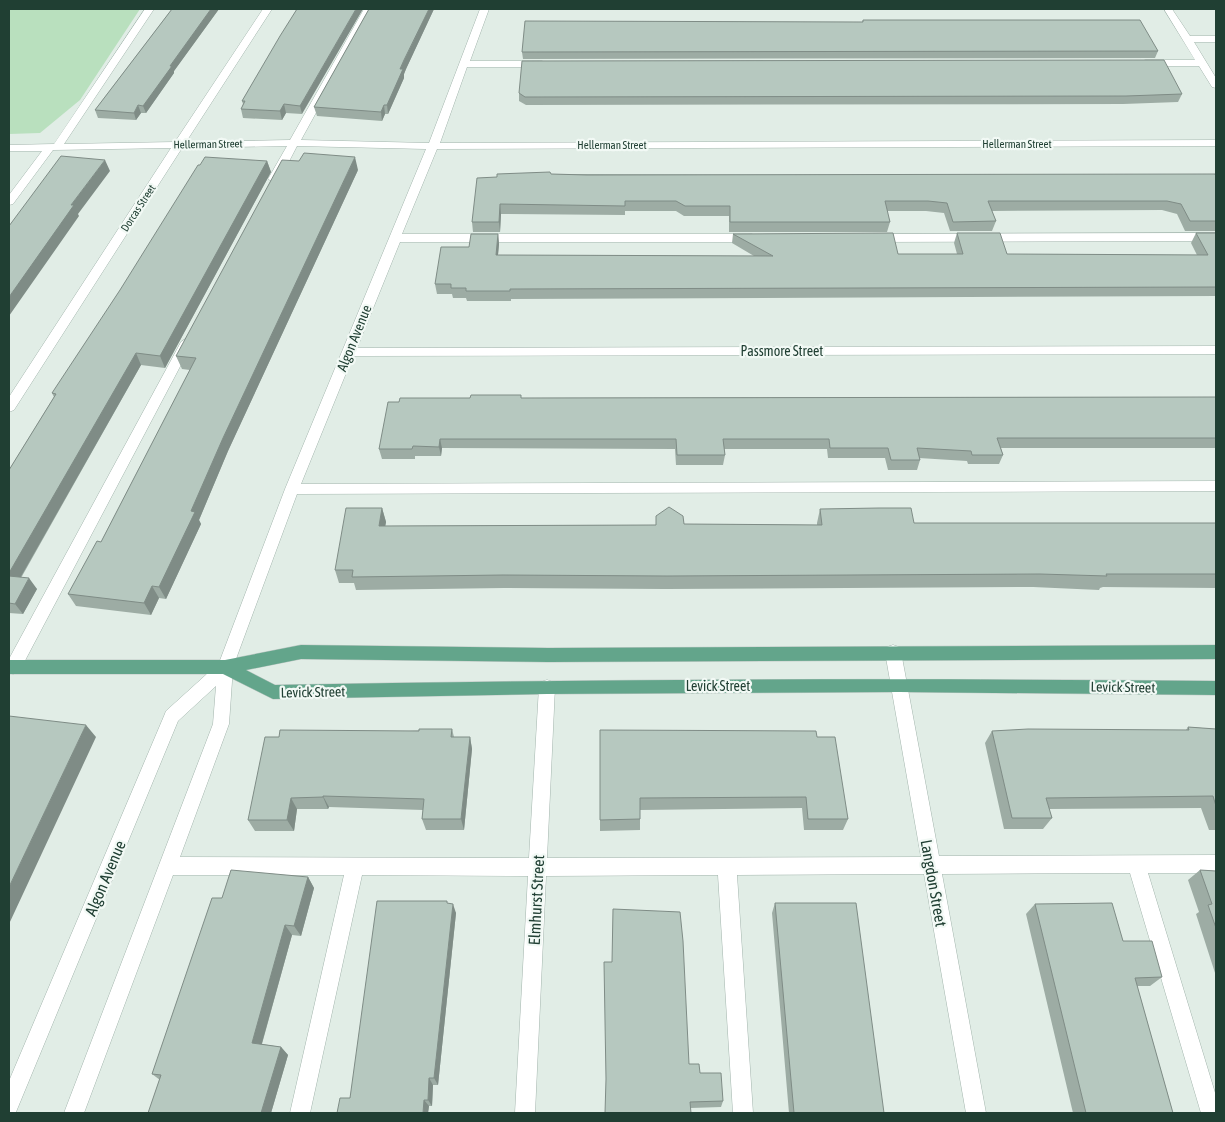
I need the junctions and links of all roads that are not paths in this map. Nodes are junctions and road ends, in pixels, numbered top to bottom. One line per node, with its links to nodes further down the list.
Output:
1 (149, 9): 17 (street)
2 (267, 9): 15 (street, Dorcas Street)
3 (368, 9): 13 (street)
4 (484, 9): 10 (street, Algon Avenue)
5 (1168, 9): 6 (street)
6 (1187, 39): 7 (street); 9 (street)
7 (1216, 39)
8 (1132, 63): 9 (street)
9 (1202, 63): 12 (street)
10 (464, 64): 11 (street); 16 (street, Algon Avenue)
11 (553, 64)
12 (1216, 85)
13 (294, 143): 15 (street, Hellerman Street); 16 (street, Hellerman Street); 19 (street)
14 (1216, 143): 16 (street, Hellerman Street)
15 (179, 145): 17 (street, Hellerman Street); 28 (street, Dorcas Street)
16 (433, 146): 22 (street, Algon Avenue)
17 (53, 147): 18 (street, Hellerman Street); 20 (street)
18 (9, 148)
19 (270, 186)
20 (9, 202)
21 (1216, 237): 24 (street)
22 (394, 238): 23 (street); 27 (street, Algon Avenue)
23 (761, 238)
24 (860, 238)
25 (191, 335): 33 (street)
26 (1216, 350): 27 (street, Passmore Street)
27 (349, 352): 30 (street, Algon Avenue)
28 (9, 407)
29 (1216, 486): 30 (street)
30 (292, 489): 34 (street, Algon Avenue)
31 (893, 652): 32 (main road, Levick Street); 34 (main road, Levick Street); 35 (street, Langdon Street)
32 (1216, 652)
33 (11, 667): 34 (main road, Levick Street)
34 (225, 667): 36 (main road, Levick Street); 41 (street, Algon Avenue); 45 (street, Algon Avenue)
35 (899, 684): 36 (main road, Levick Street); 37 (main road, Levick Street); 40 (street, Langdon Street)
36 (547, 687): 44 (street, Elmhurst Street)
37 (1216, 688)
38 (1136, 864): 39 (street); 40 (street); 51 (street)
39 (1216, 864)
40 (931, 865): 42 (street); 50 (street, Langdon Street)
41 (167, 866): 43 (street); 46 (street, Algon Avenue)
42 (727, 866): 44 (street); 49 (street)
43 (355, 867): 44 (street); 47 (street)
44 (538, 867): 48 (street, Elmhurst Street)
45 (9, 1106)
46 (74, 1113)
47 (300, 1113)
48 (525, 1113)
49 (743, 1113)
50 (976, 1113)
51 (1211, 1113)

